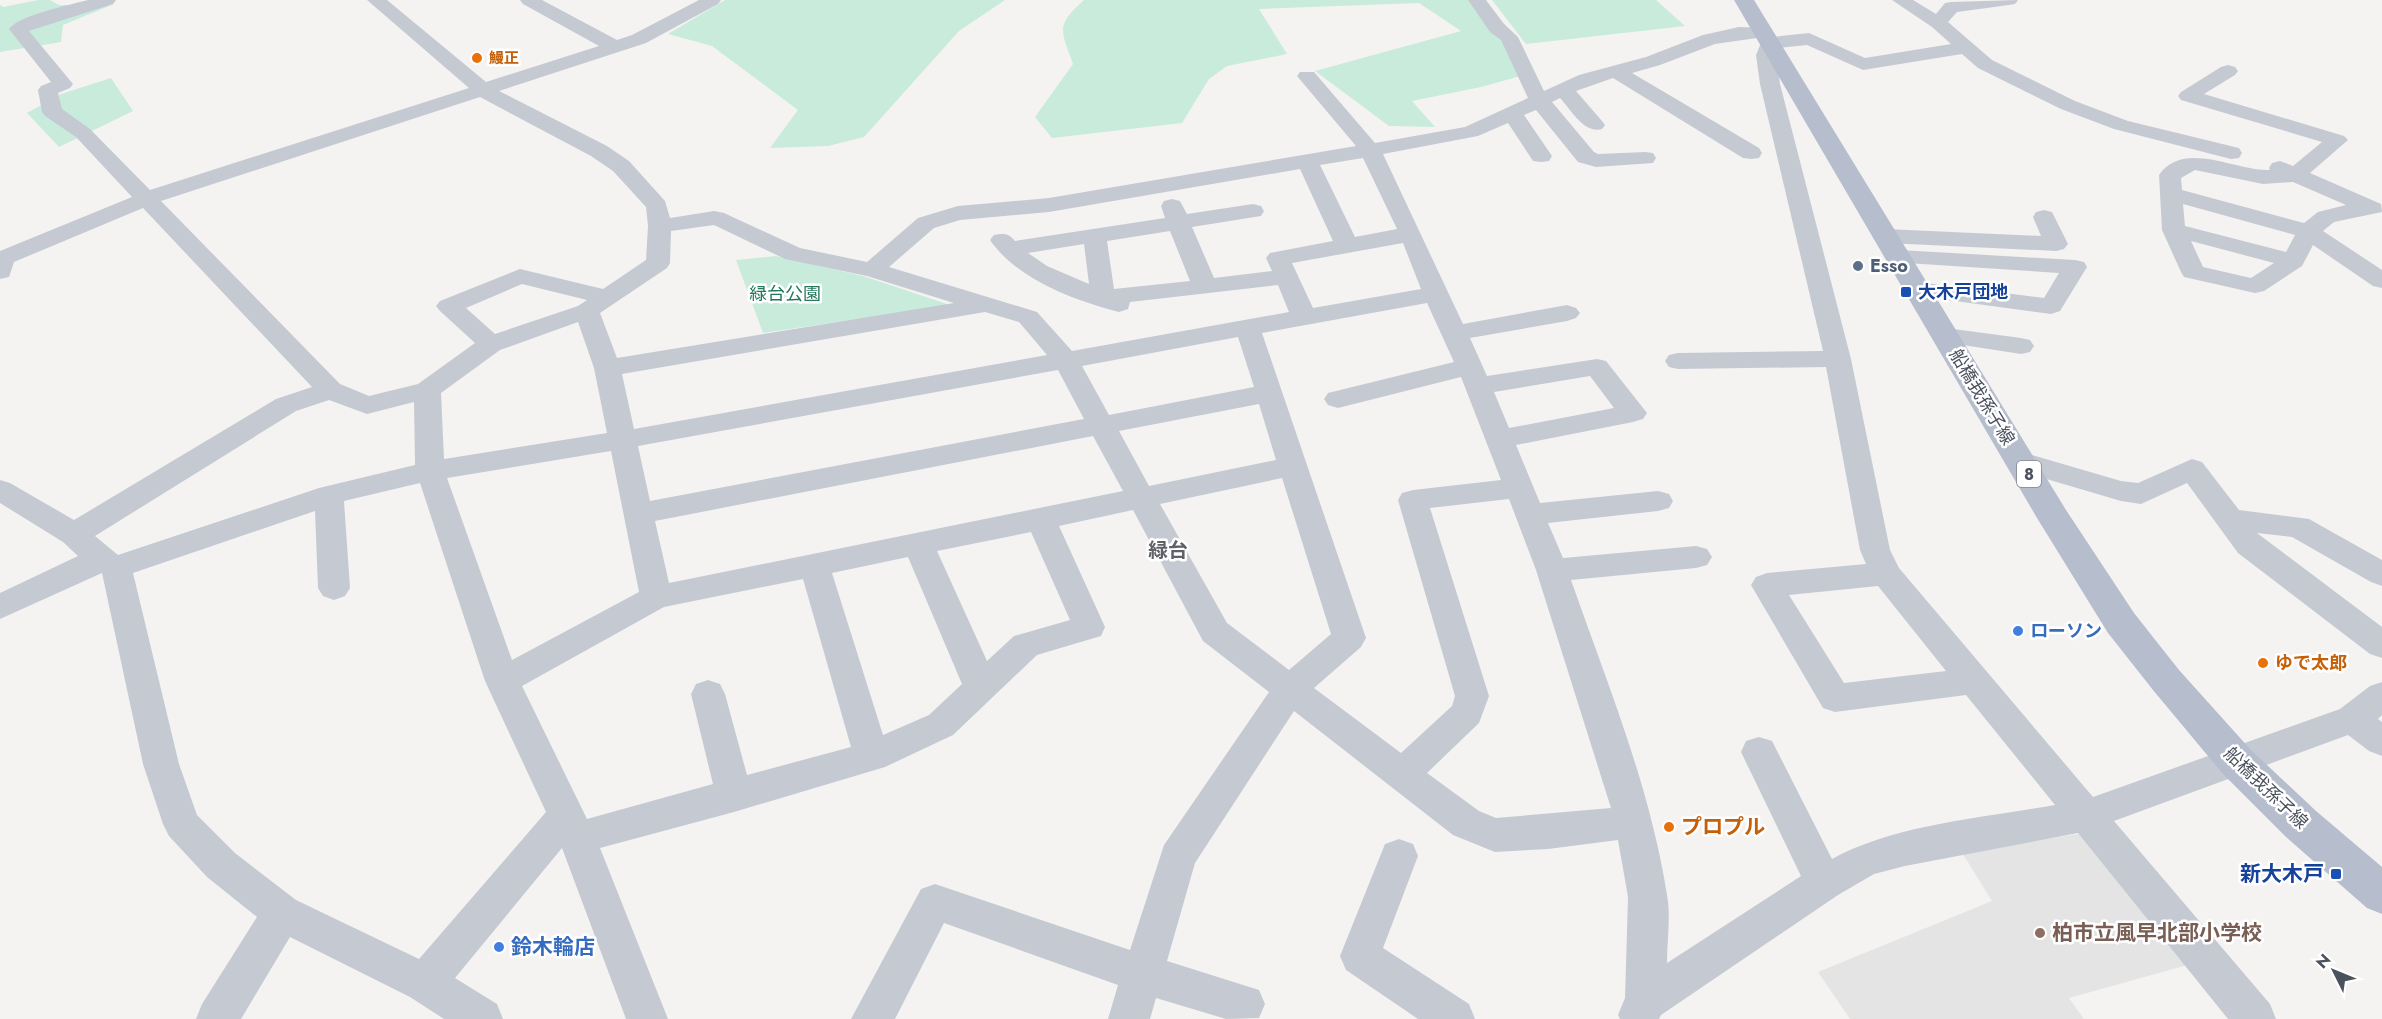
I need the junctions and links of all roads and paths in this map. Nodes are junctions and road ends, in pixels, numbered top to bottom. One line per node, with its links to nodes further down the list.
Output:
1 (107, 0): 29 (street)
2 (376, 0): 16 (street)
3 (529, 0): 11 (street)
4 (712, 0): 11 (street)
5 (1477, 0): 18 (street)
6 (1744, 0): 10 (main road, 船橋我孫子線 / 8)
7 (1901, 0): 9 (street)
8 (2009, 0): 9 (street)
9 (1938, 23): 12 (street)
10 (1767, 37): 12 (street); 13 (street); 41 (main road, 船橋我孫子線 / 8); 62 (street)
11 (615, 47): 16 (street)
12 (1965, 48): 26 (street)
13 (1616, 71): 17 (street); 22 (street)
14 (2228, 71): 26 (street)
15 (1307, 76): 21 (street)
16 (482, 89): 29 (street); 35 (street)
17 (1563, 89): 18 (street); 20 (street)
18 (1539, 100): 19 (street); 24 (street)
19 (1512, 113): 21 (street); 23 (street)
20 (1595, 125)
21 (1371, 151): 25 (street); 38 (street)
22 (1751, 153)
23 (1541, 156)
24 (1646, 158)
25 (1308, 162): 27 (street); 40 (street)
26 (2295, 175): 28 (street); 31 (street)
27 (1163, 187): 32 (street); 34 (street)
28 (2171, 194): 36 (street); 37 (street)
29 (148, 198): 44 (street); 67 (street)
30 (1253, 211): 34 (street)
31 (2375, 211): 37 (street)
32 (983, 212): 42 (street); 45 (street)
33 (2044, 217): 41 (street)
34 (1179, 223): 39 (street); 48 (street)
35 (660, 226): 45 (street); 52 (street)
36 (2174, 230): 43 (street); 43 (street)
37 (2308, 231): 43 (street); 47 (street)
38 (1411, 234): 40 (street); 50 (street)
39 (1095, 236): 42 (street); 51 (street)
40 (1347, 245): 46 (street)
41 (1893, 246): 49 (main road, 船橋我孫子線 / 8); 49 (street)
42 (1008, 249): 51 (street)
43 (2294, 261)
44 (1, 262)
45 (872, 270): 53 (street)
46 (1287, 278): 48 (street); 56 (street)
47 (2382, 281)
48 (1205, 287): 51 (street)
49 (1918, 289): 59 (main road, 船橋我孫子線 / 8)
50 (1435, 294): 56 (street); 58 (street)
51 (1103, 298): 54 (street)
52 (597, 304): 60 (street); 60 (street); 65 (street)
53 (988, 304): 63 (street); 65 (street)
54 (1138, 312)
55 (1567, 313): 58 (street)
56 (1305, 319): 57 (street)
57 (1248, 329): 63 (street); 69 (street)
58 (1455, 333): 66 (street)
59 (1946, 336): 61 (street); 74 (main road, 船橋我孫子線 / 8)
60 (491, 344): 68 (street)
61 (2021, 346)
62 (1838, 359): 64 (street); 91 (street)
63 (1066, 361): 71 (street); 73 (street)
64 (1678, 361)
65 (607, 368): 73 (street)
66 (1474, 376): 70 (street); 72 (street); 72 (street)
67 (330, 390): 68 (street); 85 (street)
68 (427, 390): 76 (street)
69 (1269, 393): 71 (street); 75 (street)
70 (1338, 399)
71 (1101, 424): 79 (street); 82 (street)
72 (1501, 439): 80 (street)
73 (622, 441): 76 (street); 82 (street)
74 (2022, 462): 84 (street); 107 (main road, 船橋我孫子線 / 8)
75 (1292, 466): 79 (street); 100 (street)
76 (430, 471): 78 (street); 97 (street)
77 (0, 489): 85 (street)
78 (329, 495): 88 (street); 93 (street)
79 (1141, 497): 83 (street); 100 (street)
80 (1525, 501): 81 (street); 90 (street); 108 (street)
81 (1658, 501)
82 (638, 513): 94 (street)
83 (1041, 519): 86 (street); 99 (street)
84 (2230, 520): 92 (street); 96 (street)
85 (74, 534): 88 (street)
86 (918, 544): 89 (street); 99 (street)
87 (1696, 557): 90 (street)
88 (108, 563): 95 (street); 116 (street)
89 (814, 564): 94 (street); 106 (street)
90 (1552, 570): 111 (street)
91 (1886, 574): 98 (street); 98 (street)
92 (2382, 574)
93 (334, 588)
94 (656, 597): 97 (street)
95 (0, 607)
96 (2382, 645)
97 (502, 681): 112 (street)
98 (1973, 681): 110 (street)
99 (981, 687): 106 (street)
100 (1291, 688): 108 (street); 117 (street)
101 (708, 694): 109 (street)
102 (2382, 696): 103 (street)
103 (2352, 719): 104 (street); 107 (street)
104 (2382, 741)
105 (1759, 752): 114 (street)
106 (872, 756): 109 (street)
107 (2236, 762): 110 (street); 115 (main road, 船橋我孫子線 / 8)
108 (1401, 775): 111 (street)
109 (734, 796): 112 (street)
110 (2087, 815): 114 (street); 127 (street)
111 (1633, 822): 120 (street)
112 (572, 826): 118 (street); 123 (street)
113 (1399, 856): 126 (street)
114 (1824, 883): 120 (street)
115 (2382, 894)
116 (282, 913): 118 (street); 121 (street)
117 (1142, 974): 119 (street); 124 (street); 125 (street)
118 (425, 983): 122 (street)
119 (1244, 1004)
120 (1642, 1010)
121 (216, 1019)
122 (482, 1019)
123 (647, 1019)
124 (872, 1019)
125 (1129, 1019)
126 (1454, 1019)
127 (2255, 1019)

